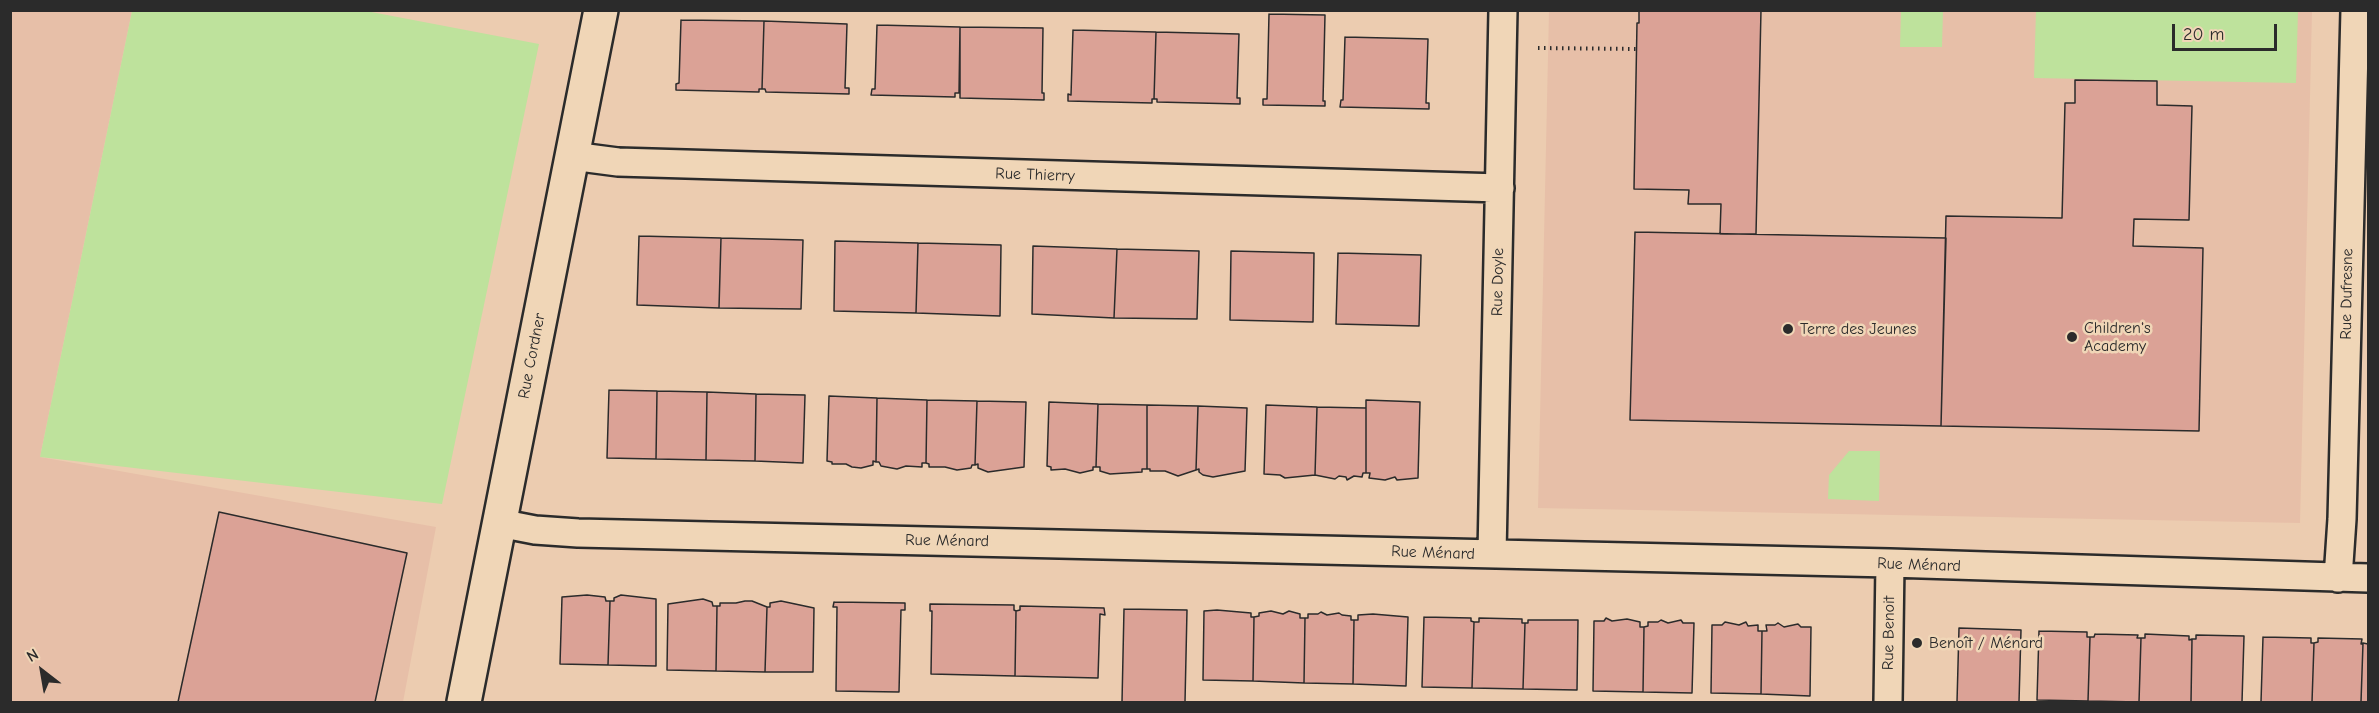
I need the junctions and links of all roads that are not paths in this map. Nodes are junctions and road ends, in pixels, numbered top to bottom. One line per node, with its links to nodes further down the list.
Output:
1 (601, 10): 4 (street, Rue Cordner)
2 (1503, 10): 5 (street, Rue Doyle)
3 (2355, 10): 6 (street, Rue Dufresne)
4 (572, 156): 5 (street, Rue Thierry); 7 (street, Rue Cordner)
5 (1500, 188): 8 (street, Rue Doyle)
6 (2359, 205): 10 (street, Rue Dufresne)
7 (499, 523): 8 (street, Rue Ménard); 12 (street, Rue Cordner)
8 (1492, 554): 9 (street, Rue Ménard)
9 (1890, 563): 10 (street, Rue Ménard); 13 (street, Rue Benoit)
10 (2338, 578): 11 (street, Rue Ménard)
11 (2368, 578)
12 (464, 702)
13 (1888, 702)

